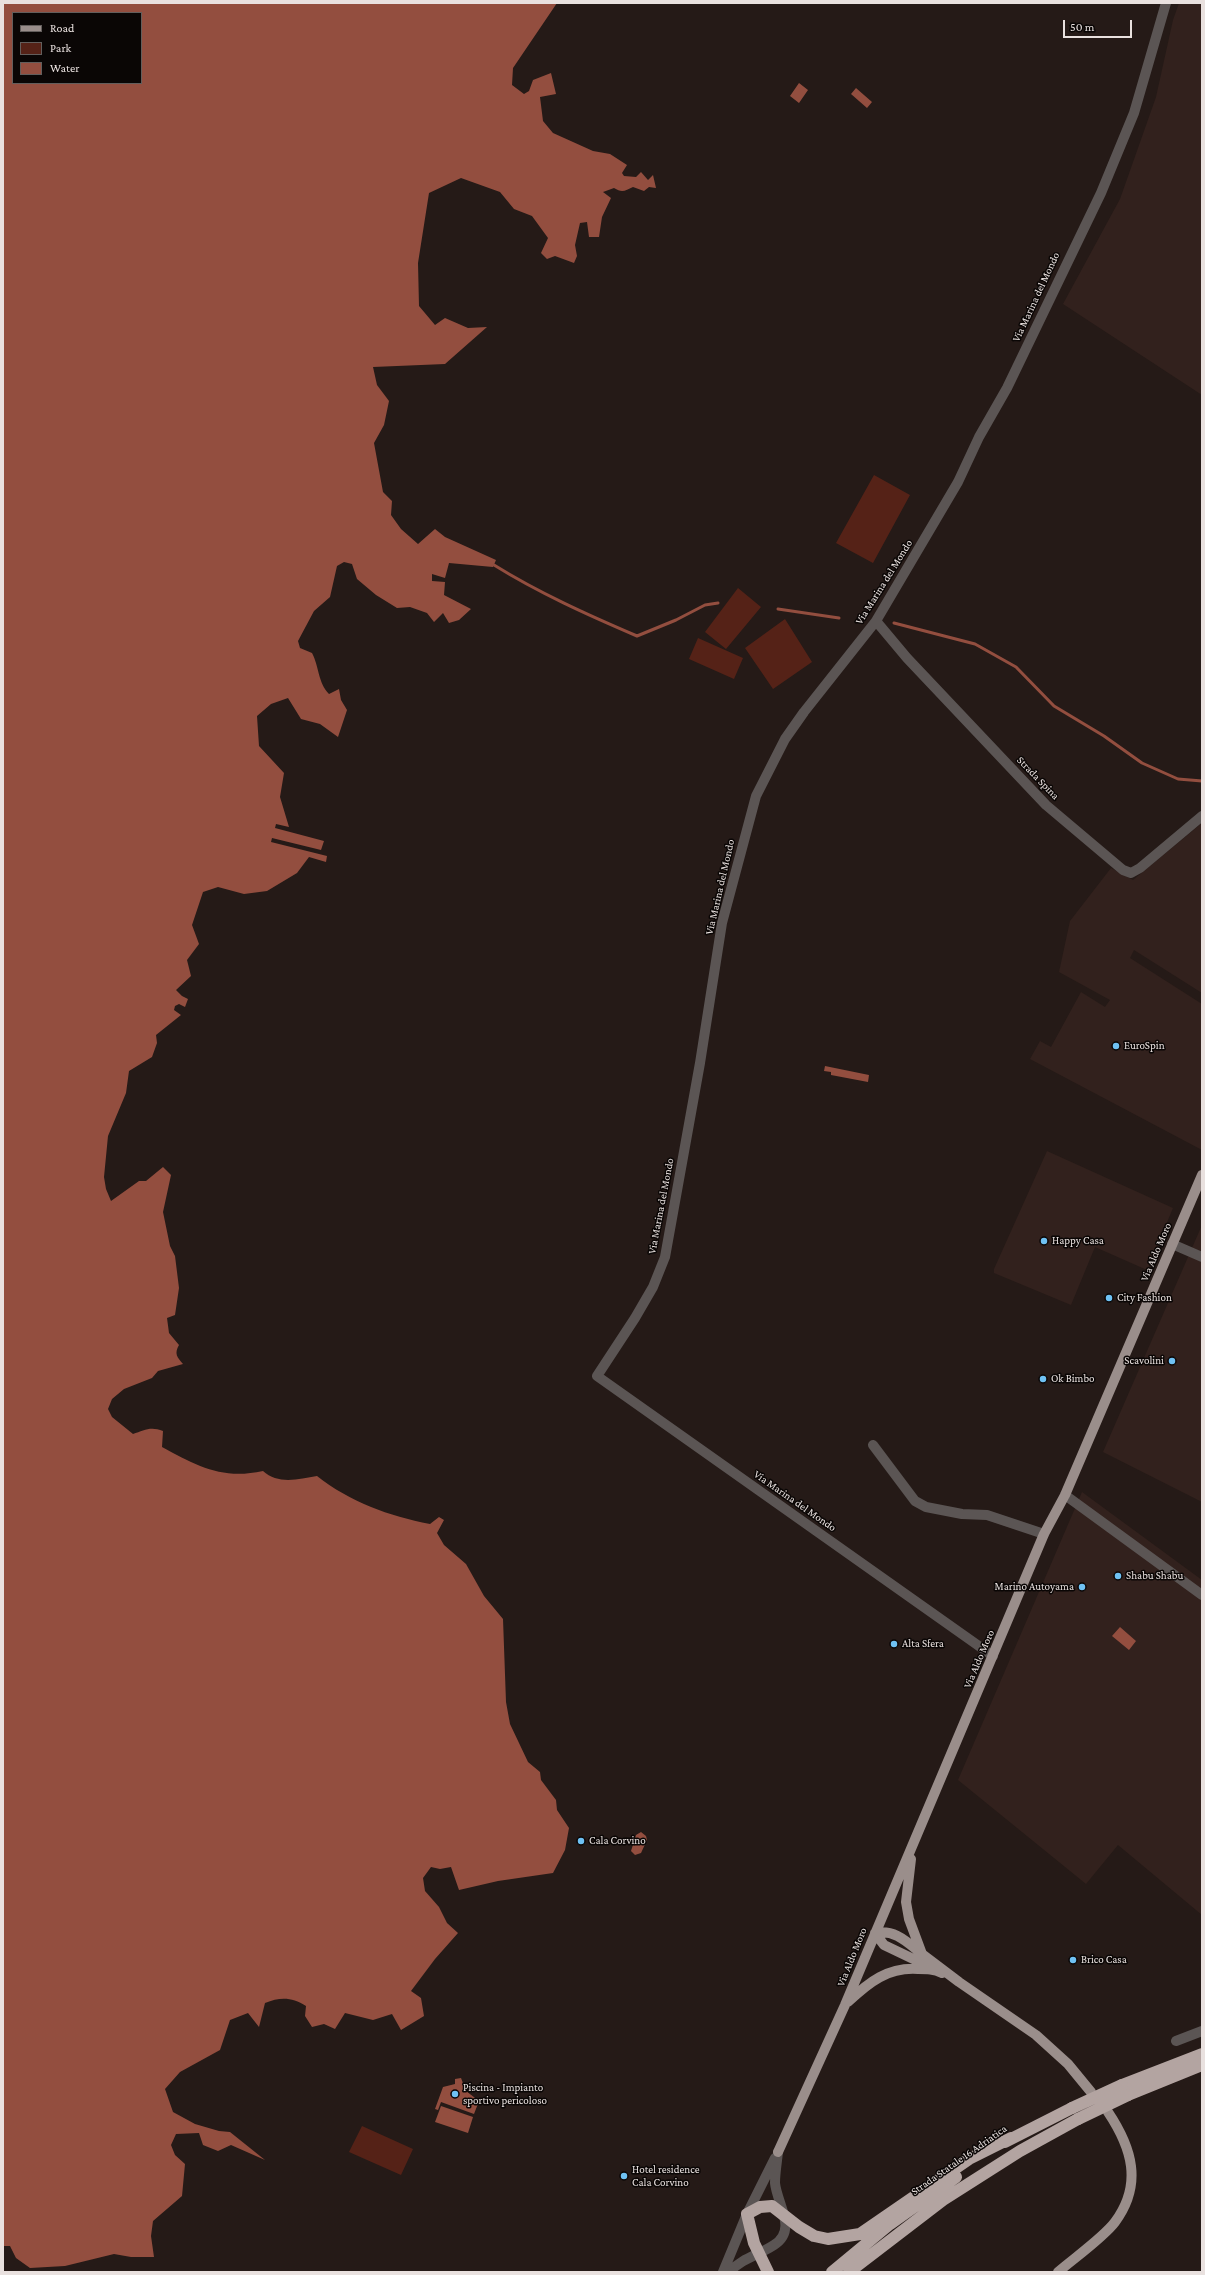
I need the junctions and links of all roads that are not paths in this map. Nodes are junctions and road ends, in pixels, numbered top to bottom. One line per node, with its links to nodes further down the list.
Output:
1 (1166, 3): 2 (street, Via Marina del Mondo)
2 (876, 621): 3 (street, Strada Spina); 11 (street, Via Marina del Mondo)
3 (1202, 816)
4 (1202, 1175): 5 (main road, Via Aldo Moro)
5 (1172, 1244): 6 (street); 8 (main road, Via Aldo Moro)
6 (1202, 1257)
7 (873, 1445): 9 (street)
8 (1065, 1494): 9 (main road, Via Aldo Moro); 10 (street)
9 (1044, 1534): 11 (main road, Via Aldo Moro)
10 (1202, 1595)
11 (993, 1656): 12 (main road, Via Aldo Moro)
12 (914, 1843): 13 (main road, Via Aldo Moro); 14 (main road)
13 (874, 1933): 14 (main road); 15 (main road); 17 (main road, Via Aldo Moro)
14 (922, 1954): 16 (main road)
15 (934, 1969): 16 (main road); 17 (main road)
16 (959, 1982): 22 (main road)
17 (845, 2005): 25 (main road, Via Aldo Moro)
18 (1202, 2031): 19 (street)
19 (1176, 2041)
20 (1202, 2054): 24 (highway, Strada Statale 16 Adriatica, bridge)
21 (1202, 2065): 26 (highway, bridge)
22 (1091, 2092)
23 (1108, 2112): 36 (main road)
24 (1012, 2138): 28 (highway); 33 (highway, Strada Statale 16 Adriatica)
25 (778, 2152): 27 (street); 28 (street)
26 (999, 2164): 34 (highway); 35 (highway)
27 (747, 2214): 28 (highway); 29 (highway); 30 (street)
28 (785, 2215): 29 (street)
29 (759, 2252): 31 (street); 32 (highway)
30 (723, 2272)
31 (729, 2272)
32 (768, 2272)
33 (832, 2272)
34 (849, 2272)
35 (862, 2272)
36 (1058, 2272)

